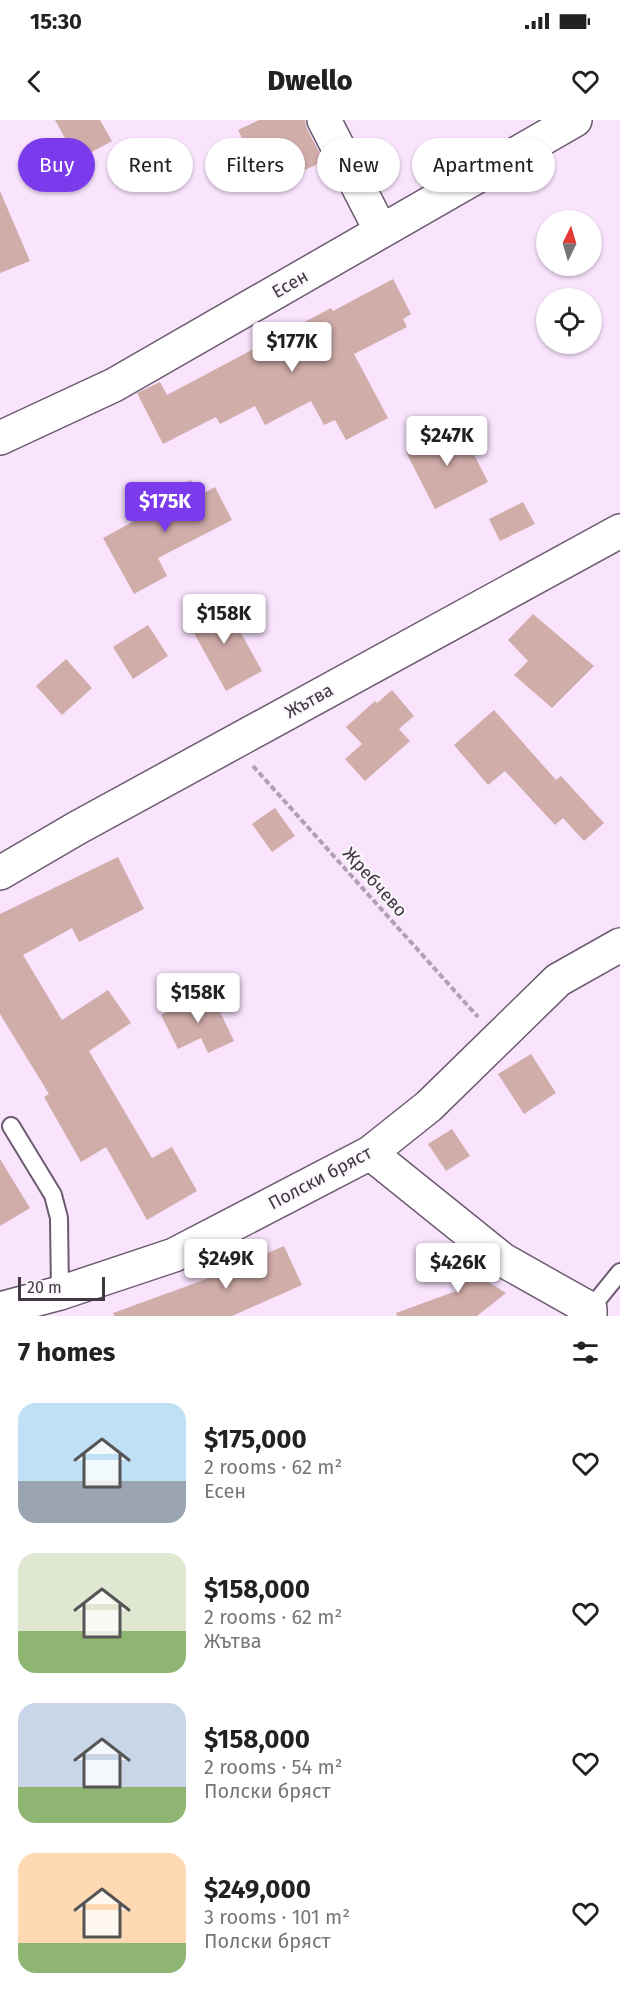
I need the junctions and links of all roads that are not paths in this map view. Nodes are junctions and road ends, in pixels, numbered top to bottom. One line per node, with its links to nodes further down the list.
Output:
1 (324, 120): 3 (street)
2 (575, 120): 3 (street, Есен)
3 (381, 231): 4 (street, Есен)
4 (0, 438)
5 (620, 531): 6 (street, Жътва)
6 (0, 873)
7 (620, 945): 9 (street, Полски бряст)
8 (11, 1126): 11 (lane)
9 (370, 1153): 11 (street, Полски бряст); 13 (street)
10 (620, 1272): 13 (lane)
11 (60, 1293): 12 (street, Полски бряст)
12 (0, 1309)
13 (590, 1312)

